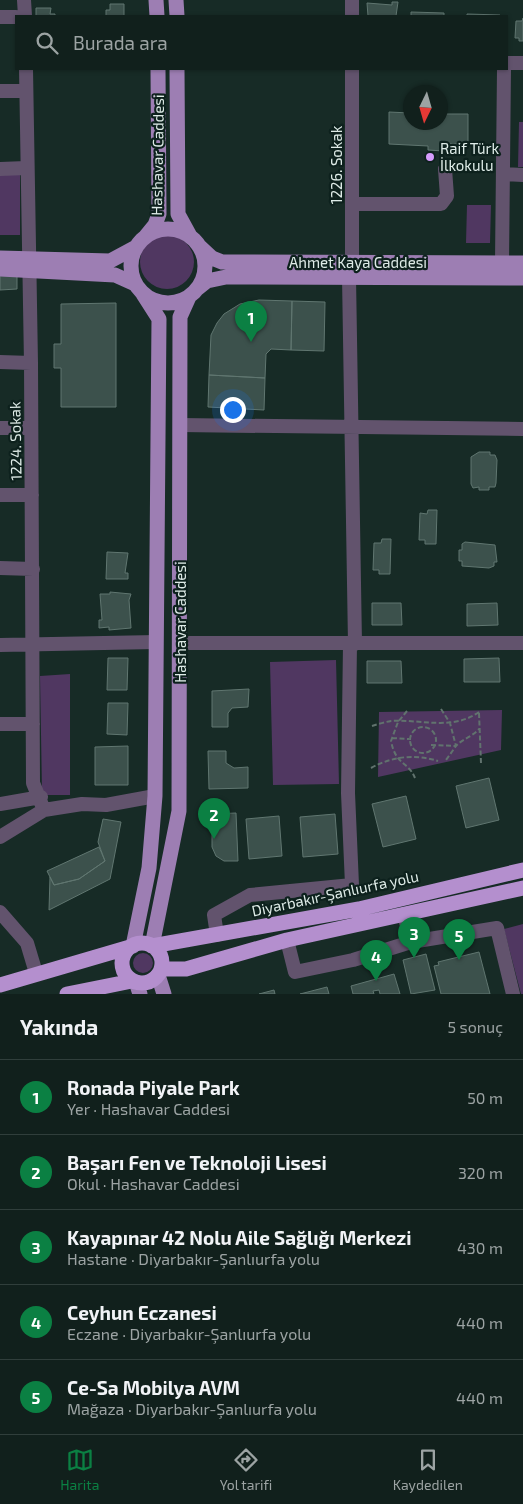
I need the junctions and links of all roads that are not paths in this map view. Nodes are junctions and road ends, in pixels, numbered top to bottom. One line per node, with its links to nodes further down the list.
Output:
1 (24, 0): 5 (street)
2 (156, 0): 6 (main road)
3 (176, 0): 7 (main road)
4 (352, 0): 8 (street)
5 (25, 15)
6 (157, 15)
7 (176, 15)
8 (352, 15)
9 (0, 16): 10 (street)
10 (15, 17)
11 (508, 63): 12 (street)
12 (523, 63)
13 (26, 70): 19 (street, 1224. Sokak)
14 (158, 70): 27 (main road, Hashavar Caddesi)
15 (177, 70): 26 (main road, Hashavar Caddesi)
16 (352, 70): 25 (street, 1226. Sokak)
17 (504, 70): 23 (street)
18 (0, 91): 19 (street)
19 (26, 91): 21 (street, 1224. Sokak)
20 (0, 168): 21 (street)
21 (26, 168): 32 (street, 1224. Sokak)
22 (445, 170): 25 (street)
23 (503, 174): 24 (street); 30 (street)
24 (523, 175)
25 (352, 204): 29 (street, 1226. Sokak)
26 (194, 240): 27 (main road); 29 (main road, Ahmet Kaya Caddesi); 37 (main road)
27 (140, 242): 32 (main road); 36 (main road)
28 (0, 258): 32 (main road)
29 (352, 262): 30 (main road, Ahmet Kaya Caddesi)
30 (502, 262): 31 (main road, Ahmet Kaya Caddesi)
31 (523, 263)
32 (29, 264): 33 (main road); 36 (main road); 39 (street, 1224. Sokak)
33 (0, 269)
34 (349, 278): 35 (main road); 37 (main road); 43 (street)
35 (523, 278)
36 (139, 289): 37 (main road); 49 (main road)
37 (193, 293): 40 (main road, Hashavar Caddesi)
38 (0, 362): 39 (street)
39 (31, 363): 42 (street, 1224. Sokak)
40 (180, 425): 43 (street); 50 (main road, Hashavar Caddesi)
41 (0, 428): 42 (street)
42 (31, 428): 46 (street, 1224. Sokak)
43 (352, 428): 44 (street); 53 (street)
44 (523, 429)
45 (0, 495): 46 (street)
46 (32, 495): 48 (street, 1224. Sokak)
47 (0, 568): 48 (street)
48 (33, 569): 52 (street, 1224. Sokak)
49 (156, 642): 52 (street); 57 (main road)
50 (180, 643): 53 (street); 73 (main road, Hashavar Caddesi)
51 (523, 643): 53 (street)
52 (33, 644): 54 (street); 56 (street, 1224. Sokak)
53 (352, 644): 69 (street)
54 (0, 645)
55 (0, 724): 56 (street)
56 (33, 724): 59 (street, 1224. Sokak)
57 (155, 796): 59 (street); 72 (main road)
58 (0, 804): 59 (street)
59 (43, 804): 60 (street)
60 (0, 836)
61 (523, 859): 63 (highway)
62 (523, 870): 63 (highway, Diyarbakır-Şanlıurfa yolu)
63 (468, 882): 69 (highway, Diyarbakır-Şanlıurfa yolu)
64 (523, 888): 66 (highway)
65 (523, 898): 66 (highway)
66 (462, 902): 68 (highway)
67 (0, 912): 75 (street)
68 (404, 914): 70 (highway); 71 (street)
69 (217, 935): 73 (highway, Diyarbakır-Şanlıurfa yolu)
70 (287, 940): 71 (street); 74 (highway)
71 (411, 942): 80 (street)
72 (132, 946): 73 (highway); 75 (highway); 77 (highway)
73 (152, 946): 74 (highway)
74 (160, 972): 77 (highway); 79 (main road)
75 (36, 973): 76 (highway)
76 (0, 985)
77 (136, 986): 78 (highway)
78 (67, 994)
79 (164, 994)
80 (513, 994)

